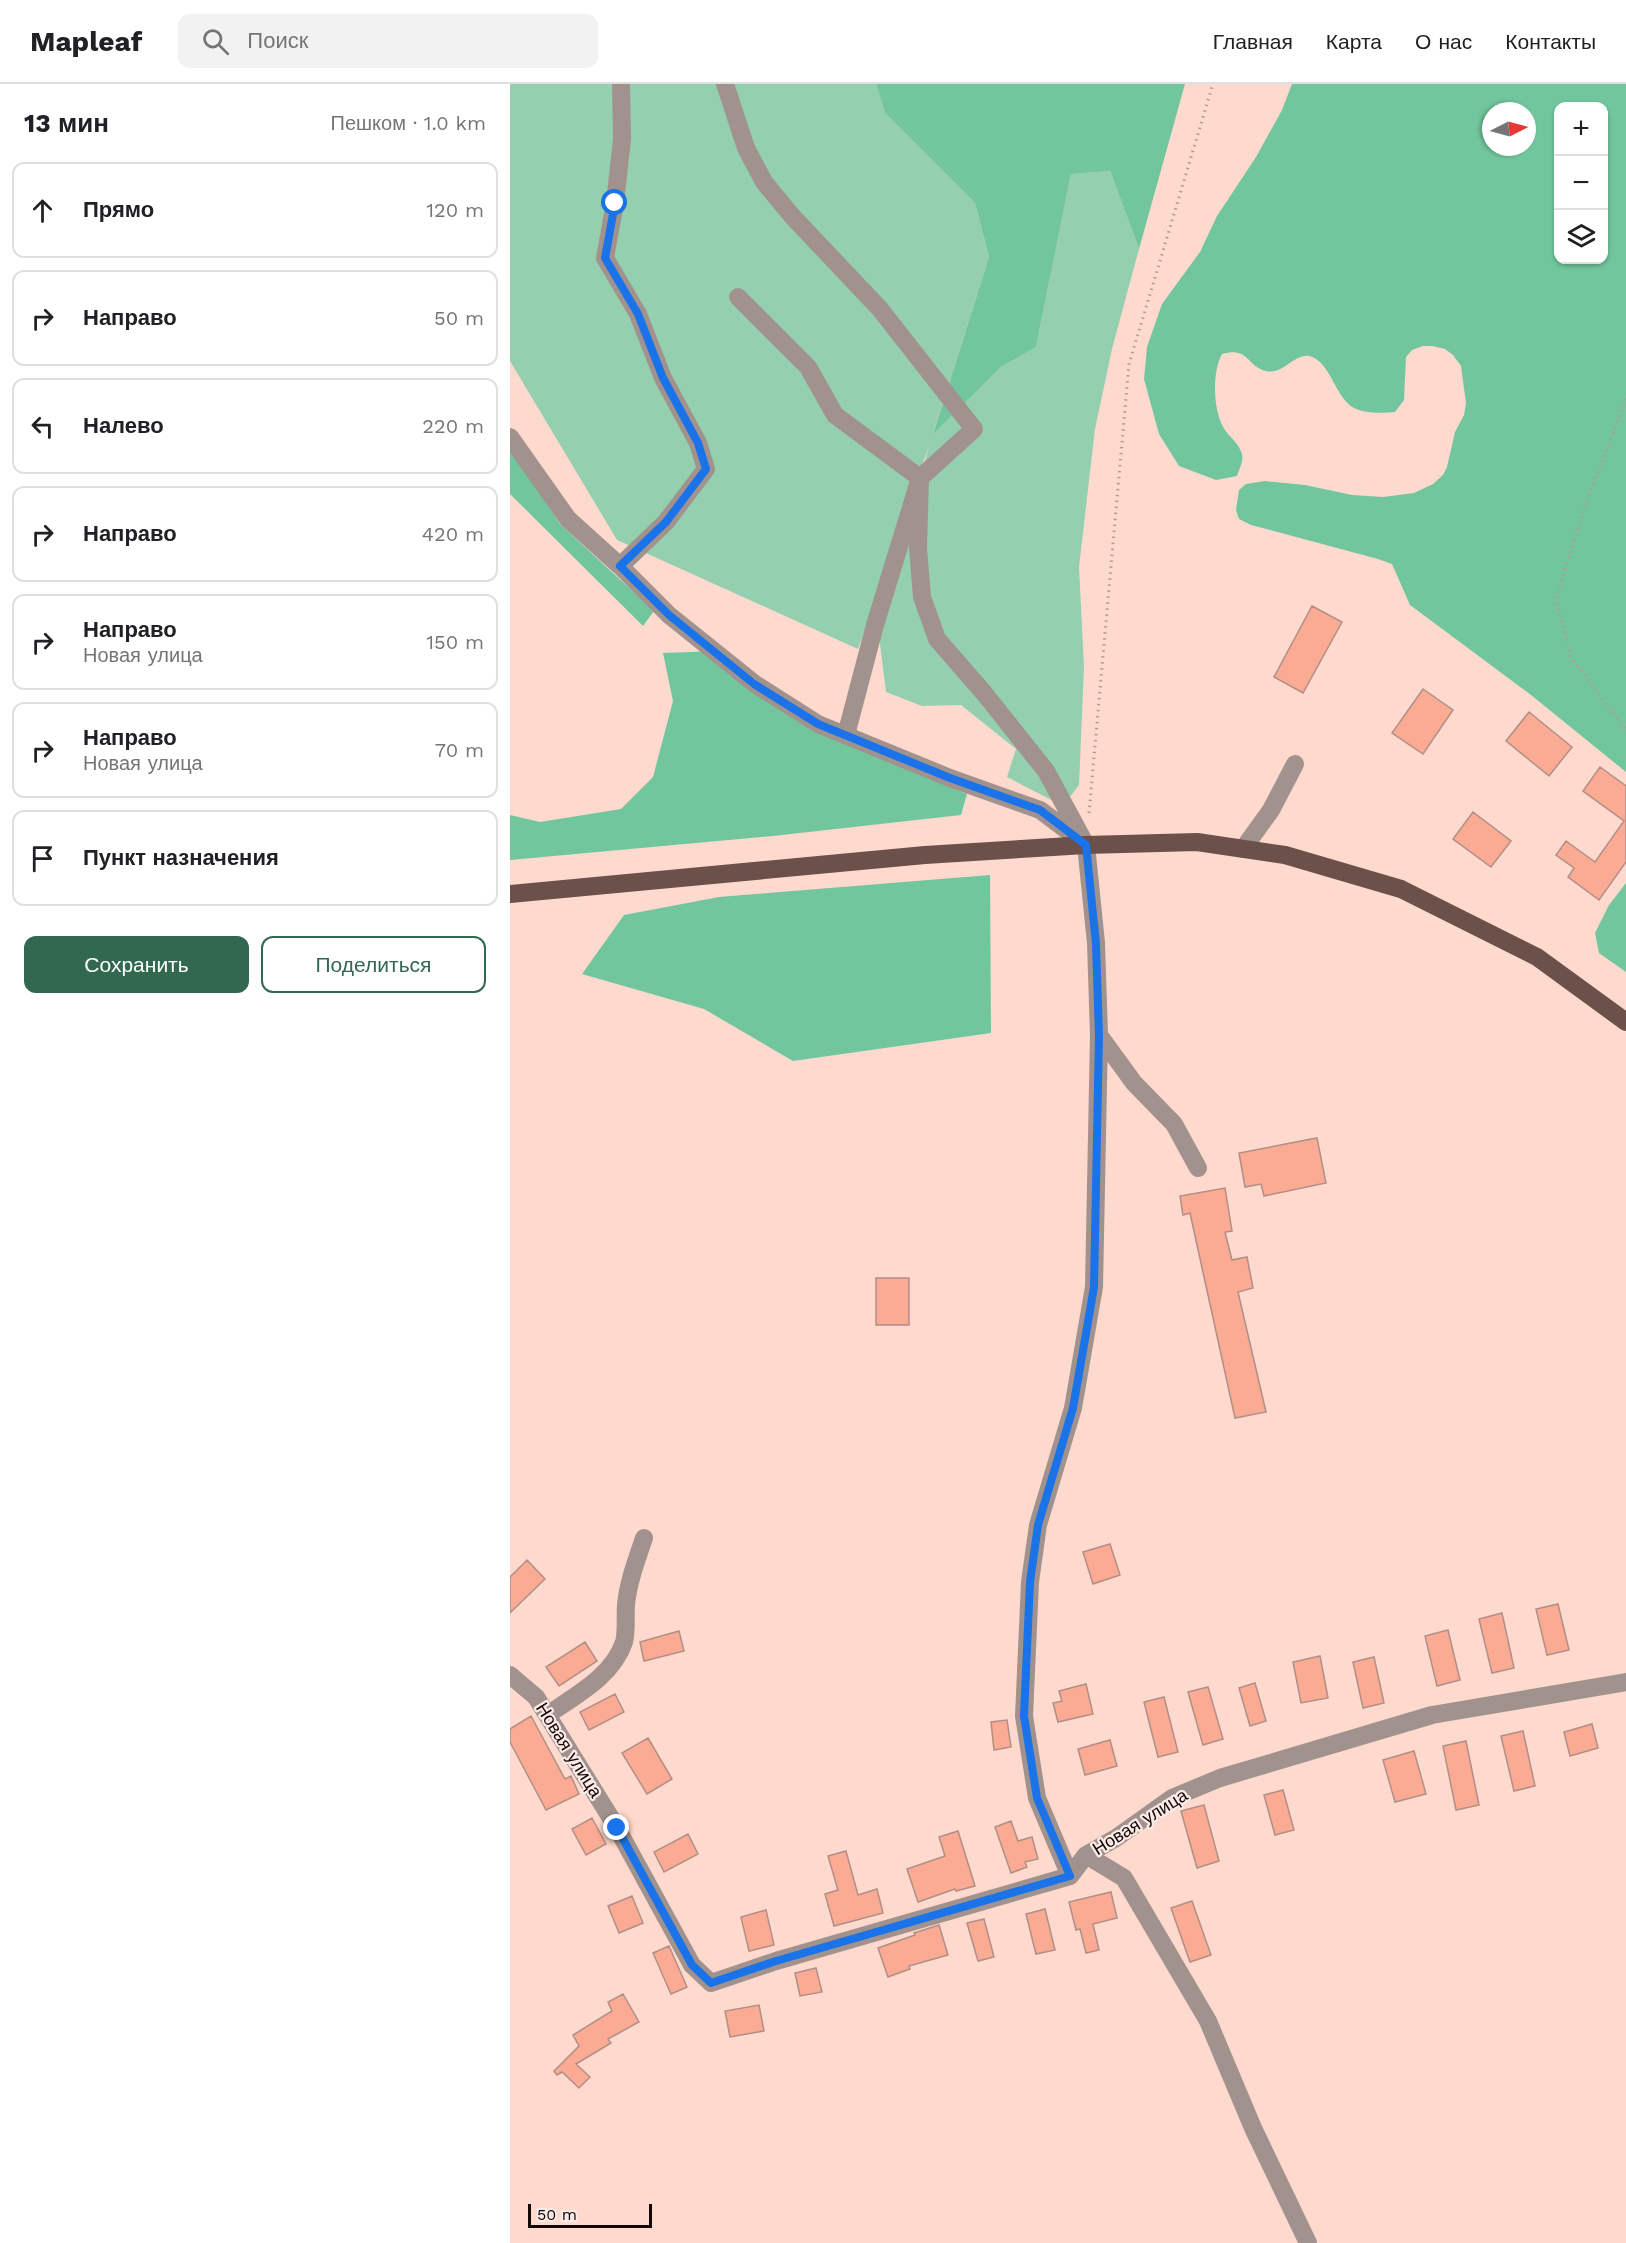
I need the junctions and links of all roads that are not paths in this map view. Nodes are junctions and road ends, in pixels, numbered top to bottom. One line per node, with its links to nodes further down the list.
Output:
1 (621, 84): 6 (street)
2 (725, 84): 5 (street)
3 (738, 297): 5 (street)
4 (510, 437): 6 (street)
5 (920, 478): 7 (street); 9 (street)
6 (620, 566): 7 (street)
7 (846, 735): 9 (street)
8 (1296, 764): 10 (street)
9 (1086, 845): 10 (main road); 11 (main road); 13 (street)
10 (1243, 849): 12 (main road)
11 (510, 894)
12 (1626, 1022)
13 (1099, 1035): 14 (street); 20 (street)
14 (1198, 1168)
15 (644, 1538): 18 (street)
16 (510, 1675): 18 (street, Новая улица)
17 (1626, 1682): 19 (street, Новая улица)
18 (547, 1715): 20 (street, Новая улица)
19 (1086, 1855): 20 (street, Новая улица); 21 (street)
20 (1070, 1876)
21 (1308, 2243)

